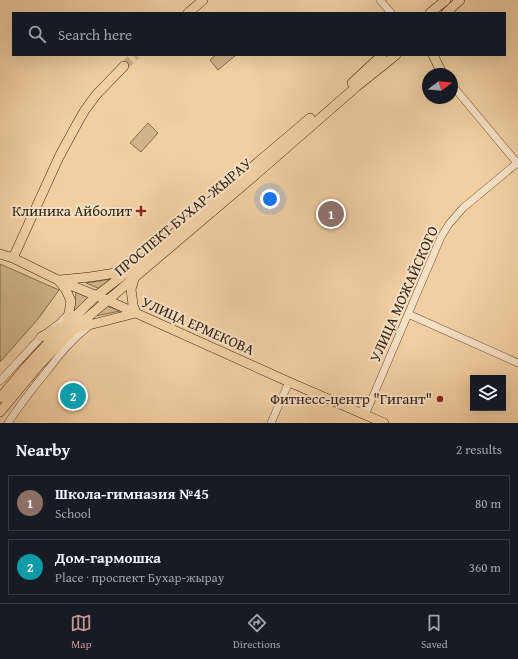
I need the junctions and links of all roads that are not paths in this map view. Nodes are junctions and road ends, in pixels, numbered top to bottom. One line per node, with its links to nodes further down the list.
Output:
1 (203, 0): 5 (main road)
2 (380, 0): 6 (street)
3 (446, 0): 7 (main road)
4 (460, 0): 8 (main road)
5 (189, 12)
6 (390, 12)
7 (431, 12)
8 (447, 12)
9 (381, 56): 18 (main road, ПРОСПЕКТ БУХАР-ЖЫРАУ)
10 (395, 56): 18 (main road, ПРОСПЕКТ БУХАР-ЖЫРАУ)
11 (428, 56): 14 (street)
12 (434, 56): 15 (main road)
13 (124, 66): 20 (main road)
14 (438, 68)
15 (440, 68)
16 (458, 92): 17 (street)
17 (517, 163): 27 (street, УЛИЦА МОЖАЙСКОГО)
18 (251, 174): 21 (main road, ПРОСПЕКТ БУХАР-ЖЫРАУ)
19 (0, 254): 20 (main road, УЛИЦА ЕРМЕКОВА)
20 (12, 258): 22 (main road, УЛИЦА ЕРМЕКОВА)
21 (132, 274): 22 (main road); 23 (main road, ПРОСПЕКТ БУХАР-ЖЫРАУ); 24 (main road, ПРОСПЕКТ БУХАР-ЖЫРАУ); 26 (main road)
22 (58, 280): 23 (main road, УЛИЦА ЕРМЕКОВА); 25 (main road)
23 (96, 296): 24 (main road, УЛИЦА ЕРМЕКОВА); 29 (main road, ПРОСПЕКТ БУХАР-ЖЫРАУ)
24 (107, 300): 26 (main road, УЛИЦА ЕРМЕКОВА); 29 (main road, ПРОСПЕКТ БУХАР-ЖЫРАУ)
25 (70, 313): 29 (main road); 30 (street)
26 (136, 313): 28 (main road); 34 (main road, УЛИЦА ЕРМЕКОВА)
27 (408, 314): 32 (street); 37 (street, УЛИЦА МОЖАЙСКОГО)
28 (91, 324): 29 (main road); 31 (street)
29 (71, 326): 30 (main road); 31 (main road, ПРОСПЕКТ БУХАР-ЖЫРАУ)
30 (45, 339): 33 (street); 35 (main road)
31 (62, 347): 36 (main road, ПРОСПЕКТ БУХАР-ЖЫРАУ); 38 (street)
32 (518, 363)
33 (0, 381)
34 (289, 382): 37 (main road, УЛИЦА ЕРМЕКОВА); 39 (street)
35 (0, 398)
36 (0, 412)
37 (365, 415): 40 (main road, УЛИЦА ЕРМЕКОВА)
38 (8, 423)
39 (272, 423)
40 (384, 423)

